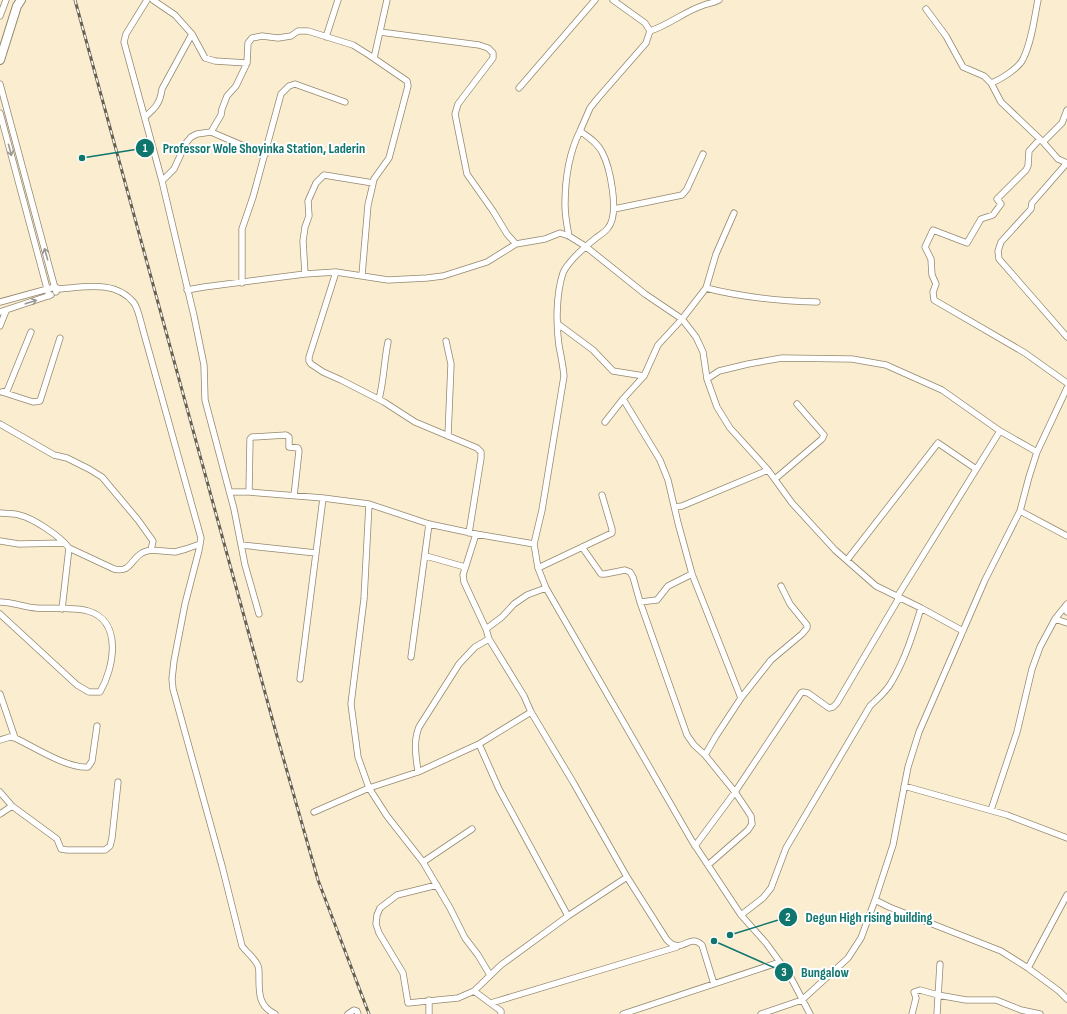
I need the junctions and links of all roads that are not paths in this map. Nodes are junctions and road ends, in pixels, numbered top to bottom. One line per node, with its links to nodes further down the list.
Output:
1 (6, 0): 12 (street)
2 (21, 0): 18 (street)
3 (147, 0): 26 (street)
4 (153, 0): 15 (street)
5 (338, 0): 16 (street)
6 (387, 0): 14 (street)
7 (596, 0): 22 (street)
8 (613, 0): 13 (street)
9 (719, 0): 13 (street)
10 (1038, 0): 20 (street)
11 (926, 9): 20 (street)
12 (0, 16)
13 (650, 31): 29 (street)
14 (380, 32): 17 (street); 40 (street)
15 (192, 34): 19 (street); 26 (street)
16 (326, 37): 17 (street); 19 (street)
17 (374, 58): 36 (street)
18 (0, 60)
19 (246, 63): 30 (street)
20 (991, 83): 31 (street)
21 (0, 84): 27 (street)
22 (519, 88)
23 (346, 102): 33 (street)
24 (1067, 110): 31 (street)
25 (0, 113): 28 (street)
26 (145, 117): 35 (street)
27 (10, 123): 28 (street); 48 (street, one-way to 27)
28 (4, 125): 47 (street, one-way to 47)
29 (580, 131): 37 (street); 39 (street)
30 (211, 132): 33 (street); 35 (street)
31 (1041, 141): 34 (street); 64 (street)
32 (703, 154): 37 (street)
33 (265, 155): 45 (street)
34 (1066, 164): 58 (street)
35 (162, 181): 49 (street)
36 (373, 183): 43 (street); 44 (street)
37 (614, 210): 41 (street)
38 (734, 213): 46 (street)
39 (569, 236): 40 (street); 41 (street)
40 (516, 244): 44 (street)
41 (585, 246): 54 (street); 55 (street)
42 (336, 272): 43 (street); 44 (street); 67 (street)
43 (305, 274): 45 (street)
44 (362, 275)
45 (242, 282): 49 (street)
46 (706, 288): 52 (street); 54 (street)
47 (47, 289): 48 (street); 50 (street); 51 (street)
48 (57, 289): 50 (street); 93 (street)
49 (187, 290): 78 (street)
50 (49, 296): 53 (street, one-way to 50)
51 (0, 302)
52 (817, 302)
53 (3, 311): 56 (street)
54 (682, 319): 62 (street); 63 (street)
55 (558, 324): 62 (street); 94 (street)
56 (0, 326)
57 (31, 332): 66 (street)
58 (1067, 337)
59 (60, 338): 66 (street)
60 (446, 341): 73 (street)
61 (388, 342): 67 (street)
62 (644, 376): 68 (street)
63 (707, 379): 72 (street); 76 (street)
64 (1067, 383)
65 (1067, 388): 74 (street)
66 (1, 392)
67 (379, 399): 73 (street)
68 (623, 399): 70 (street); 84 (street)
69 (797, 404): 77 (street)
70 (605, 422)
71 (0, 424): 98 (street)
72 (1000, 431): 74 (street); 75 (street)
73 (448, 436): 88 (street)
74 (1037, 452): 85 (street)
75 (976, 469): 101 (street); 107 (street)
76 (768, 470): 77 (street); 84 (street)
77 (775, 479): 101 (street)
78 (230, 492): 79 (street); 95 (street)
79 (249, 492): 81 (street); 81 (street)
80 (602, 495): 96 (street)
81 (294, 496): 82 (street)
82 (323, 498): 83 (street); 99 (street)
83 (369, 504): 87 (street); 133 (street)
84 (675, 507): 104 (street)
85 (1020, 511): 90 (street); 118 (street)
86 (0, 514): 92 (street)
87 (429, 524): 88 (street); 100 (street)
88 (469, 533): 89 (street)
89 (476, 534): 94 (street); 102 (street)
90 (1067, 536)
91 (0, 541): 92 (street)
92 (65, 543): 97 (street)
93 (200, 544): 98 (street); 164 (street)
94 (534, 544): 103 (street)
95 (241, 545): 99 (street); 114 (street)
96 (582, 547): 103 (street); 109 (street)
97 (69, 548): 98 (street); 112 (street)
98 (151, 550)
99 (316, 553): 121 (street)
100 (426, 556): 102 (street); 120 (street)
101 (847, 560): 107 (street)
102 (465, 567): 117 (street)
103 (538, 568): 106 (street)
104 (692, 574): 109 (street); 123 (street)
105 (781, 586): 123 (street)
106 (546, 588): 117 (street); 142 (street)
107 (898, 597): 111 (street); 135 (street)
108 (0, 602): 112 (street)
109 (640, 602): 129 (street)
110 (1067, 604): 115 (street)
111 (921, 608): 118 (street); 149 (street)
112 (62, 609): 113 (street)
113 (0, 614)
114 (259, 614)
115 (1055, 619): 116 (street); 137 (street)
116 (1067, 623)
117 (486, 629): 119 (street)
118 (963, 631): 132 (street)
119 (489, 638): 124 (street); 130 (street)
120 (411, 657)
121 (300, 679)
122 (0, 694): 126 (street)
123 (741, 698): 129 (street)
124 (531, 712): 128 (street); 145 (street)
125 (97, 726): 126 (street)
126 (15, 738): 127 (street)
127 (0, 740)
128 (479, 744): 130 (street); 150 (street)
129 (705, 755): 135 (street)
130 (418, 772): 133 (street)
131 (118, 782): 136 (street)
132 (904, 786): 137 (street); 148 (street)
133 (369, 788): 138 (street); 143 (street)
134 (0, 792): 136 (street)
135 (735, 792): 142 (street); 144 (street)
136 (12, 806): 139 (street)
137 (991, 810): 141 (street)
138 (314, 812)
139 (0, 814)
140 (472, 829): 143 (street)
141 (1067, 838)
142 (695, 846): 144 (street)
143 (423, 862): 146 (street)
144 (708, 866): 149 (street)
145 (626, 877): 150 (street); 151 (street)
146 (437, 885): 155 (street); 160 (street)
147 (1067, 895): 154 (street)
148 (875, 900): 154 (street); 161 (street)
149 (741, 915): 152 (street)
150 (568, 916): 155 (street)
151 (679, 946): 156 (street); 162 (street)
152 (780, 962): 156 (street); 161 (street)
153 (940, 964): 158 (street)
154 (1028, 968): 159 (street)
155 (490, 975): 157 (street)
156 (714, 984): 163 (street)
157 (474, 991): 160 (street); 162 (street)
158 (938, 995): 172 (street); 173 (street); 174 (street)
159 (1067, 999)
160 (429, 1000): 167 (street)
161 (802, 1000): 170 (street); 171 (street)
162 (491, 1003): 168 (street)
163 (636, 1012): 169 (street)
164 (274, 1014)
165 (348, 1014): 166 (street)
166 (358, 1014)
167 (429, 1014)
168 (502, 1014)
169 (623, 1014)
170 (761, 1014)
171 (810, 1014)
172 (912, 1014)
173 (937, 1014)
174 (1040, 1014)

